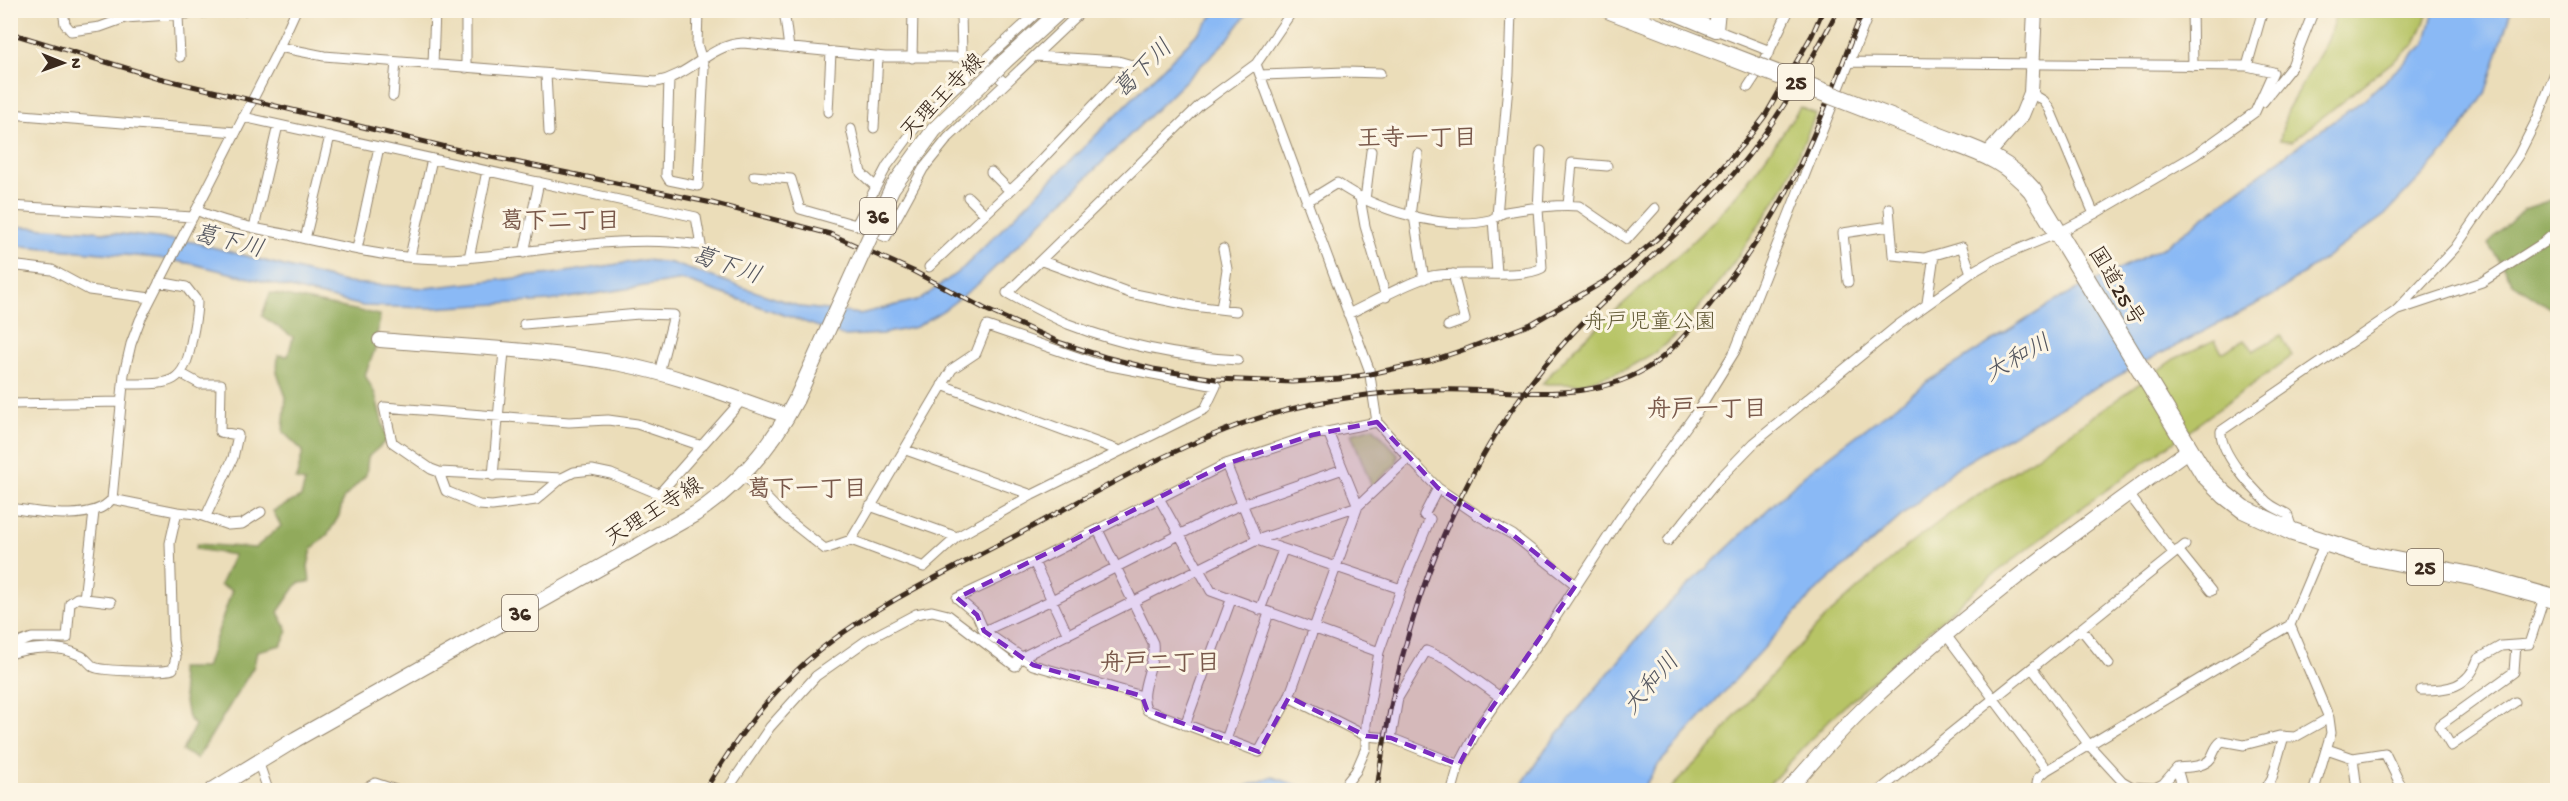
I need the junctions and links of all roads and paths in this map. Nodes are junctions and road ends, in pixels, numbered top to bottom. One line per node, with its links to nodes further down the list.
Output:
1 (63, 10): 24 (street)
2 (245, 10): 22 (street)
3 (296, 10): 28 (street)
4 (435, 10): 43 (street)
5 (698, 10): 37 (street)
6 (784, 10): 29 (street)
7 (913, 10): 36 (street)
8 (1040, 10): 38 (street)
9 (1061, 10): 133 (main road, 天理王寺線 / 36, bridge)
10 (1083, 10): 33 (street)
11 (1293, 10): 41 (street)
12 (1511, 10): 91 (street)
13 (1610, 10): 70 (highway, 国道25号 / 25, bridge)
14 (1667, 10): 27 (street)
15 (1718, 10): 27 (street)
16 (1789, 10): 30 (street)
17 (1870, 10): 40 (street)
18 (2035, 10): 42 (street)
19 (2192, 10): 45 (street)
20 (2263, 10): 46 (street)
21 (2314, 10): 57 (street)
22 (199, 12): 26 (street)
23 (961, 13): 35 (street)
24 (125, 14): 26 (street)
25 (466, 14): 47 (street)
26 (178, 16): 34 (street)
27 (1716, 30): 30 (street)
28 (279, 47): 39 (street); 59 (street)
29 (789, 48): 31 (street); 37 (street)
30 (1770, 51): 53 (street)
31 (831, 52): 32 (street); 56 (street)
32 (878, 56): 36 (street); 61 (street)
33 (1035, 56): 52 (street); 78 (street)
34 (180, 57)
35 (962, 57): 36 (street); 38 (street)
36 (912, 58)
37 (702, 60): 51 (street); 51 (street)
38 (983, 61): 52 (street); 77 (street)
39 (396, 62): 43 (street); 55 (street)
40 (1850, 62): 42 (street); 174 (street)
41 (1256, 64): 50 (street); 104 (street)
42 (2033, 64): 45 (street); 54 (street)
43 (434, 65): 47 (street)
44 (2558, 65): 118 (street)
45 (2193, 66): 46 (street)
46 (2247, 66): 57 (street)
47 (466, 68): 49 (street)
48 (1380, 73): 50 (street)
49 (546, 74): 51 (street); 64 (street)
50 (1260, 75): 81 (street)
51 (669, 79)
52 (1005, 83): 92 (street)
53 (1748, 87)
54 (2031, 93): 70 (street); 89 (street)
55 (393, 96)
56 (828, 112)
57 (2255, 112): 89 (street)
58 (10, 114): 63 (street)
59 (243, 117): 60 (street); 63 (street)
60 (278, 125): 65 (street); 94 (street)
61 (874, 128)
62 (851, 129): 77 (street)
63 (236, 132): 87 (street)
64 (549, 132)
65 (330, 136): 66 (street); 97 (street)
66 (380, 147): 71 (street); 98 (street)
67 (1371, 151): 80 (street)
68 (1541, 151): 84 (street)
69 (1418, 153): 90 (street)
70 (1988, 154): 96 (highway, 国道25号 / 25)
71 (432, 159): 73 (street); 102 (street)
72 (1607, 166): 83 (street)
73 (487, 171): 76 (street); 103 (street)
74 (991, 172): 78 (street)
75 (754, 176): 92 (street)
76 (539, 182): 100 (street); 100 (street)
77 (876, 187): 92 (street)
78 (1010, 191): 88 (street)
79 (968, 197): 88 (street)
80 (1363, 199): 81 (street); 90 (street); 113 (street)
81 (1306, 202): 119 (street)
82 (10, 206): 87 (street)
83 (1568, 206): 84 (street); 85 (street)
84 (1538, 208): 91 (street); 107 (street)
85 (1655, 208)
86 (1889, 208): 93 (street)
87 (194, 214): 94 (street); 111 (street)
88 (985, 214): 106 (street)
89 (2094, 214): 96 (street)
90 (1412, 216): 91 (street); 110 (street)
91 (1495, 218): 107 (street)
92 (856, 225)
93 (1890, 226): 101 (street); 112 (street)
94 (254, 228): 97 (street)
95 (2558, 230): 118 (street)
96 (2061, 237): 108 (street); 137 (highway, 国道25号 / 25)
97 (305, 239): 98 (street)
98 (357, 249): 102 (street)
99 (1222, 249): 116 (street)
100 (524, 253): 103 (street)
101 (1934, 255): 108 (street); 115 (street)
102 (410, 256): 103 (street)
103 (469, 258)
104 (1042, 261): 116 (street); 124 (street)
105 (10, 265): 114 (street)
106 (929, 267)
107 (1497, 273): 109 (street)
108 (1971, 273): 115 (street)
109 (1453, 274): 110 (street); 121 (street)
110 (1424, 279): 113 (street)
111 (159, 282): 114 (street); 126 (street)
112 (1848, 282)
113 (1386, 297): 119 (street)
114 (151, 298): 127 (street)
115 (1927, 303): 166 (street)
116 (1221, 309): 117 (street)
117 (1236, 311)
118 (2396, 311): 161 (street)
119 (1348, 314): 134 (street)
120 (524, 324): 125 (street)
121 (1448, 326)
122 (380, 340): 123 (street)
123 (504, 351): 125 (street); 132 (street)
124 (1238, 360)
125 (660, 373): 129 (street)
126 (182, 375): 127 (street); 159 (street)
127 (123, 384): 130 (street)
128 (942, 385): 138 (street); 139 (street); 139 (street)
129 (742, 400): 133 (street); 136 (street)
130 (121, 402): 131 (street); 151 (street)
131 (10, 404)
132 (498, 416): 136 (street); 143 (street); 145 (street)
133 (787, 416): 144 (main road, 天理王寺線 / 36)
134 (1377, 422): 135 (street); 140 (street)
135 (1328, 432): 141 (street); 142 (street)
136 (702, 446): 146 (street)
137 (2190, 449): 148 (street); 161 (highway, 国道25号 / 25)
138 (906, 450): 149 (street); 153 (street)
139 (1120, 451): 149 (street)
140 (1409, 459): 147 (street); 154 (street)
141 (1226, 464): 150 (street); 152 (street)
142 (1343, 469): 152 (street); 154 (street)
143 (439, 472): 145 (street); 146 (street)
144 (743, 474): 164 (street); 212 (main road, 天理王寺線 / 36)
145 (493, 476): 146 (street)
146 (562, 478)
147 (1438, 488): 174 (street); 175 (street)
148 (2128, 493): 169 (street); 189 (street)
149 (1032, 495): 163 (street)
150 (1158, 498): 160 (street); 162 (street)
151 (112, 499): 156 (street); 157 (street)
152 (1243, 504): 162 (street); 165 (street)
153 (870, 506): 163 (street); 164 (street)
154 (1358, 506): 165 (street); 171 (street)
155 (10, 508): 156 (street)
156 (94, 512): 178 (street)
157 (177, 512): 159 (street); 193 (street)
158 (261, 512): 159 (street)
159 (206, 516)
160 (1098, 530): 170 (street); 172 (street)
161 (2293, 532): 167 (highway, 国道25号 / 25)
162 (1178, 535): 172 (street); 173 (street)
163 (957, 537): 164 (street)
164 (851, 540)
165 (1257, 540): 168 (street); 173 (street)
166 (1668, 541)
167 (2325, 542): 177 (highway, 国道25号 / 25); 184 (street)
168 (1283, 550): 171 (street); 183 (street)
169 (2179, 550): 176 (street); 186 (street)
170 (1034, 562): 179 (street); 187 (street)
171 (1336, 567): 175 (street); 185 (street)
172 (1116, 568): 179 (street); 182 (street)
173 (1197, 570): 180 (street); 182 (street)
174 (1576, 585): 200 (street)
175 (1401, 589): 192 (street)
176 (2211, 591)
177 (2551, 597): 190 (street)
178 (84, 599): 181 (street); 191 (street)
179 (1052, 600): 187 (street); 188 (street)
180 (1231, 600): 183 (street); 204 (street)
181 (111, 602)
182 (1132, 604): 188 (street); 198 (street)
183 (1265, 611): 185 (street); 208 (street)
184 (2290, 625): 203 (street); 209 (street)
185 (1314, 629): 192 (street); 199 (street)
186 (2081, 629): 195 (street); 196 (street)
187 (984, 631): 194 (street)
188 (1068, 635): 194 (street)
189 (1946, 636): 201 (street); 223 (street)
190 (2516, 645): 197 (street); 202 (street)
191 (10, 646)
192 (1378, 652): 205 (street)
193 (10, 654)
194 (1020, 658): 198 (street); 220 (street)
195 (2109, 664)
196 (2032, 668): 201 (street); 209 (street)
197 (2421, 690)
198 (1142, 696): 204 (street)
199 (1289, 697): 205 (street); 208 (street)
200 (1500, 697): 207 (street); 213 (street)
201 (1993, 699): 215 (street); 224 (street)
202 (2515, 702)
203 (2329, 718): 206 (street); 210 (street)
204 (1185, 724): 208 (street)
205 (1366, 736): 207 (street); 221 (street)
206 (2284, 736): 214 (street); 227 (street)
207 (1391, 738): 213 (street)
208 (1226, 740)
209 (2089, 745): 214 (street); 215 (street)
210 (2327, 749): 211 (street); 228 (street)
211 (2353, 758): 229 (street); 230 (street)
212 (258, 760): 216 (main road, 天理王寺線 / 36); 217 (street)
213 (1459, 765): 222 (street)
214 (2177, 768): 226 (street)
215 (2047, 770): 225 (street)
216 (213, 790)
217 (268, 790)
218 (363, 790): 219 (street)
219 (396, 790)
220 (727, 790)
221 (1341, 790)
222 (1452, 790)
223 (1788, 790)
224 (1880, 790)
225 (2036, 790)
226 (2183, 790)
227 (2265, 790)
228 (2314, 790)
229 (2357, 790)
230 (2403, 790)

